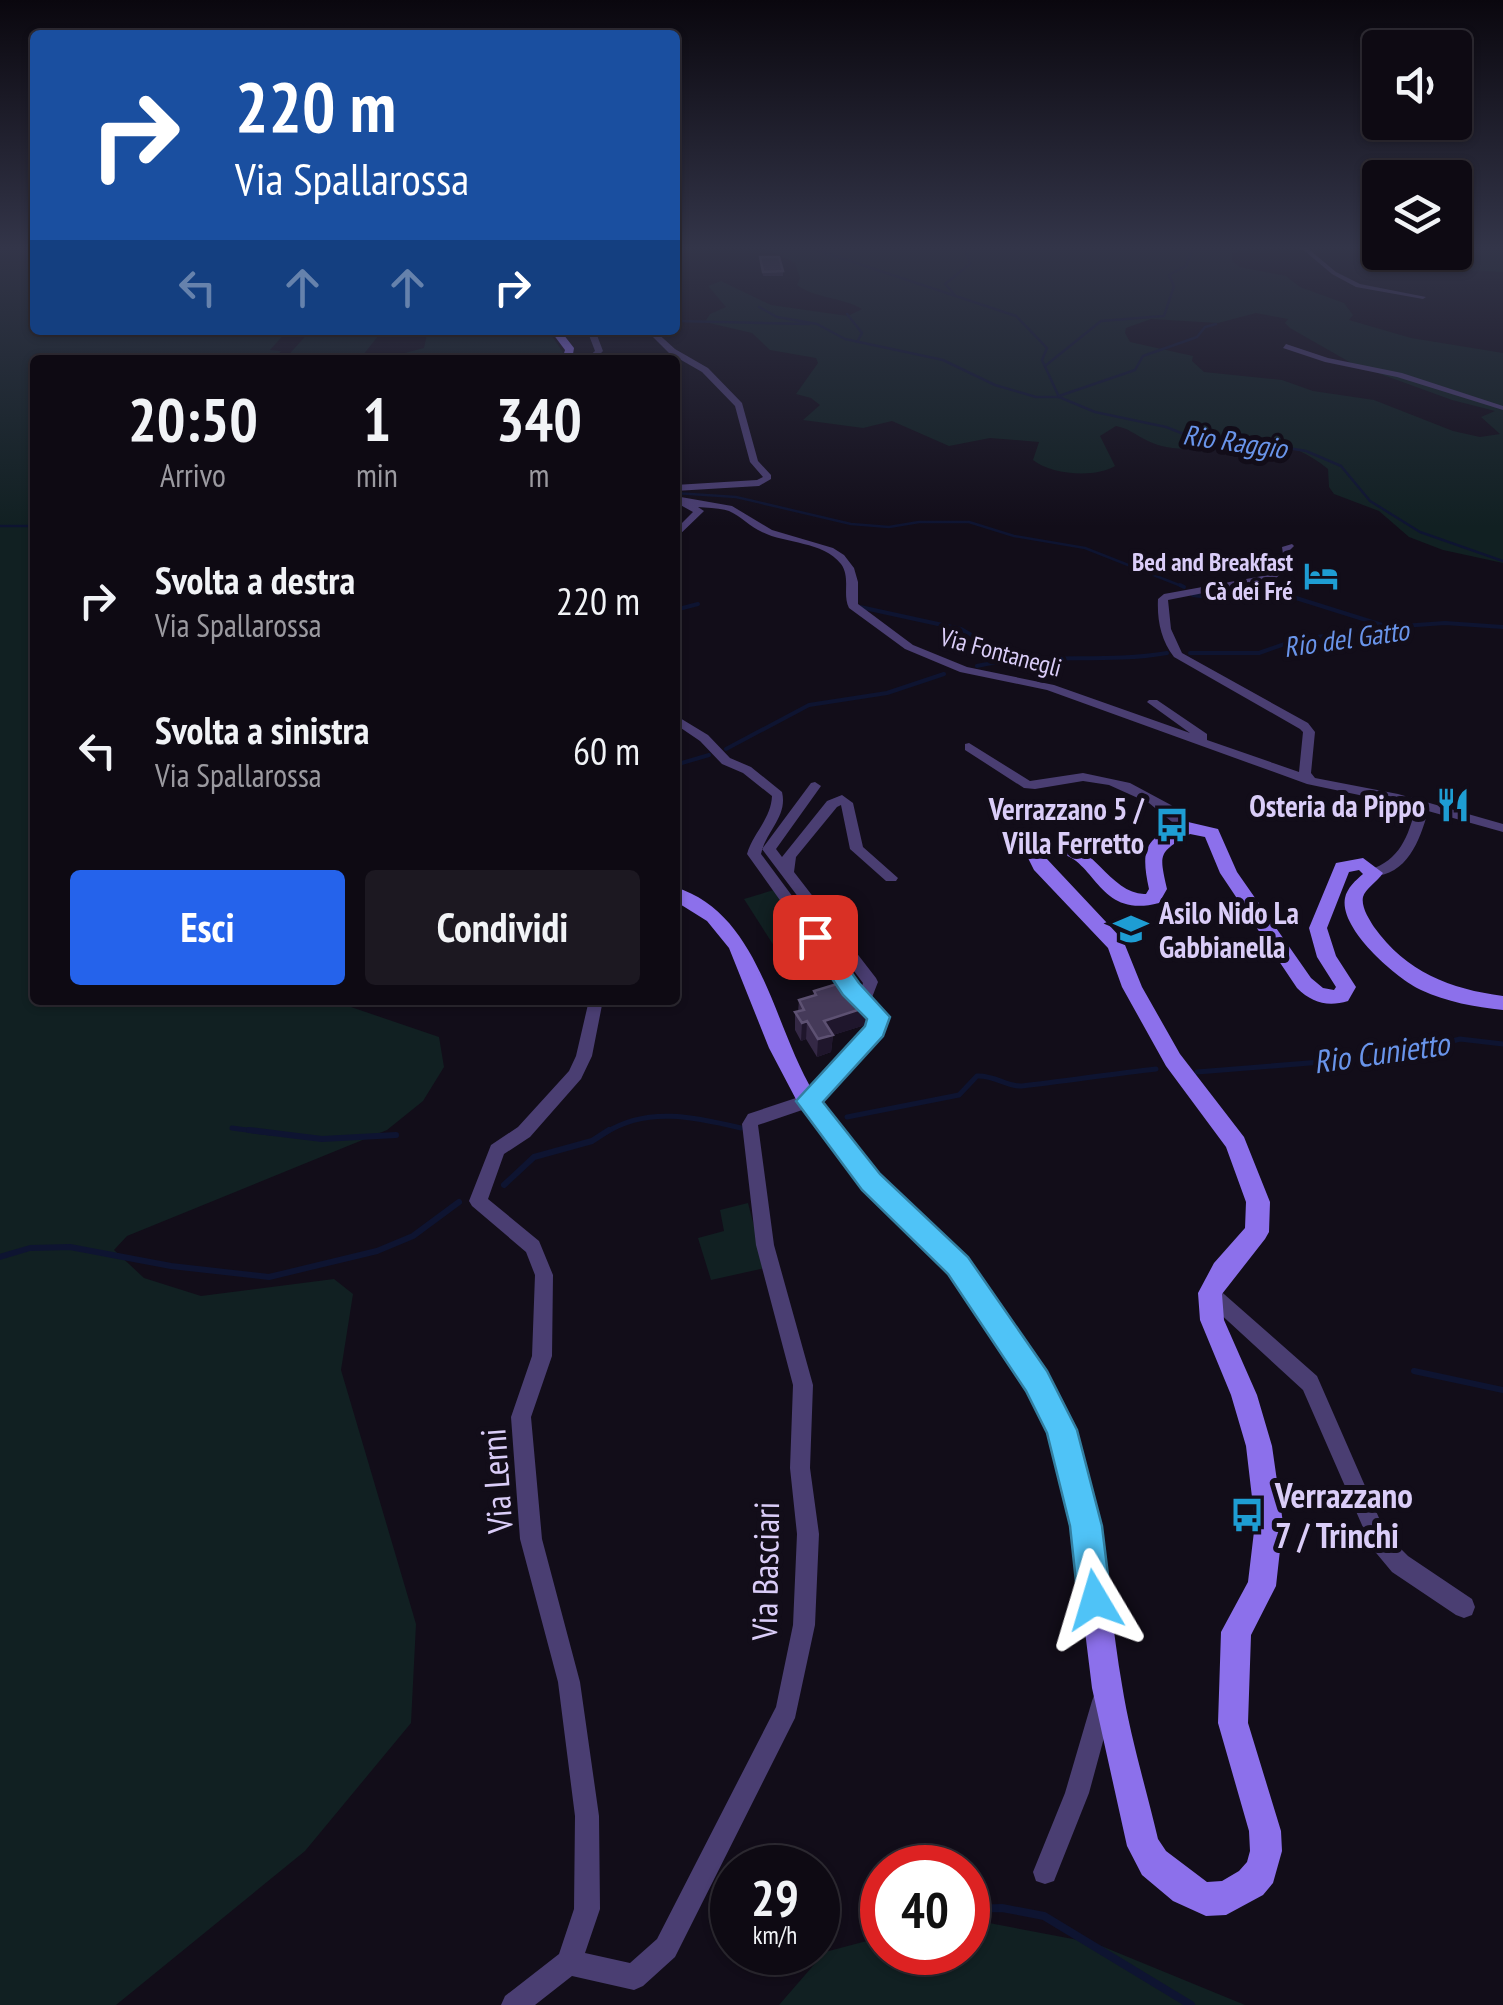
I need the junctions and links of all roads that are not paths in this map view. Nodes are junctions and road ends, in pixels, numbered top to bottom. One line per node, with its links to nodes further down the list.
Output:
1 (1286, 346): 3 (street)
2 (680, 356): 4 (street)
3 (1503, 408)
4 (680, 488)
5 (680, 500): 12 (street, Via Fontanegli)
6 (680, 501): 7 (street)
7 (680, 531)
8 (1289, 546): 13 (street)
9 (1153, 702): 12 (street)
10 (680, 722): 22 (street)
11 (969, 747): 16 (street)
12 (1223, 752): 13 (street, Via Fontanegli)
13 (1310, 781): 15 (street, Via Fontanegli)
14 (815, 786): 19 (street)
15 (1424, 806): 17 (street, Via Fontanegli); 18 (street)
16 (1188, 828): 18 (street); 26 (street)
17 (1503, 828)
18 (1374, 872): 23 (street)
19 (788, 874): 20 (street); 22 (street)
20 (892, 878)
21 (680, 896): 25 (street)
22 (866, 993): 25 (street)
23 (1503, 1003)
24 (595, 1005): 30 (street, Via Lerni)
25 (806, 1097): 28 (street); 30 (street, Via Basciari)
26 (1210, 1293): 27 (street); 28 (street)
27 (1464, 1607)
28 (1107, 1688): 29 (street)
29 (1045, 1872)
30 (568, 1962): 31 (street)
31 (514, 2005)

